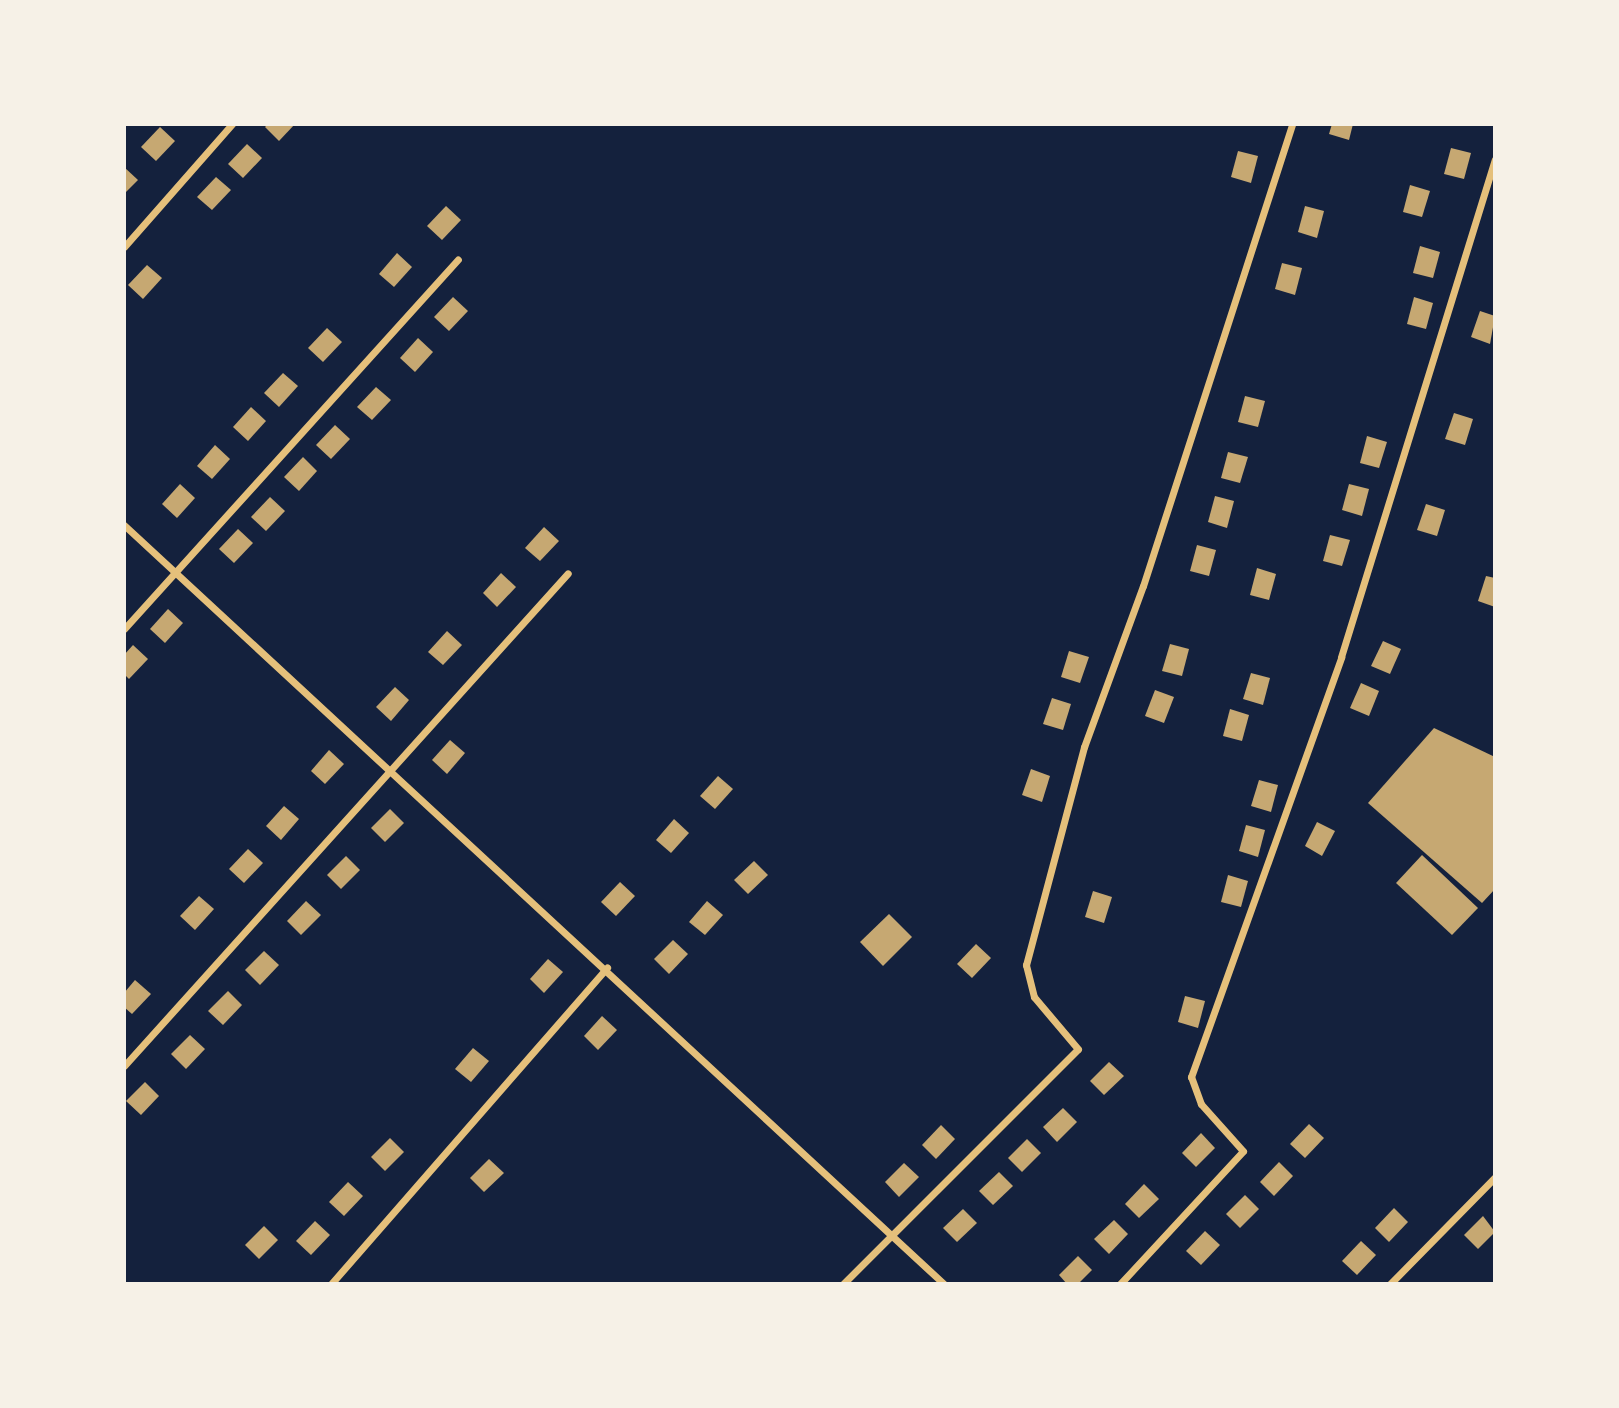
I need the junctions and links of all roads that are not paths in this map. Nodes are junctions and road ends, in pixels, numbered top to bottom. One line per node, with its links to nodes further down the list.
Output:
1 (232, 124): 4 (street)
2 (1292, 124): 14 (street)
3 (1495, 159): 18 (street)
4 (124, 247)
5 (458, 259): 7 (street)
6 (124, 526): 7 (street)
7 (176, 573): 9 (street); 10 (street)
8 (568, 573): 10 (street)
9 (124, 629)
10 (389, 768): 11 (street); 12 (street)
11 (607, 968): 14 (street); 15 (street)
12 (124, 1066)
13 (1495, 1177): 19 (street)
14 (892, 1233): 16 (street); 17 (street)
15 (331, 1284)
16 (843, 1284)
17 (944, 1284)
18 (1120, 1284)
19 (1390, 1284)

